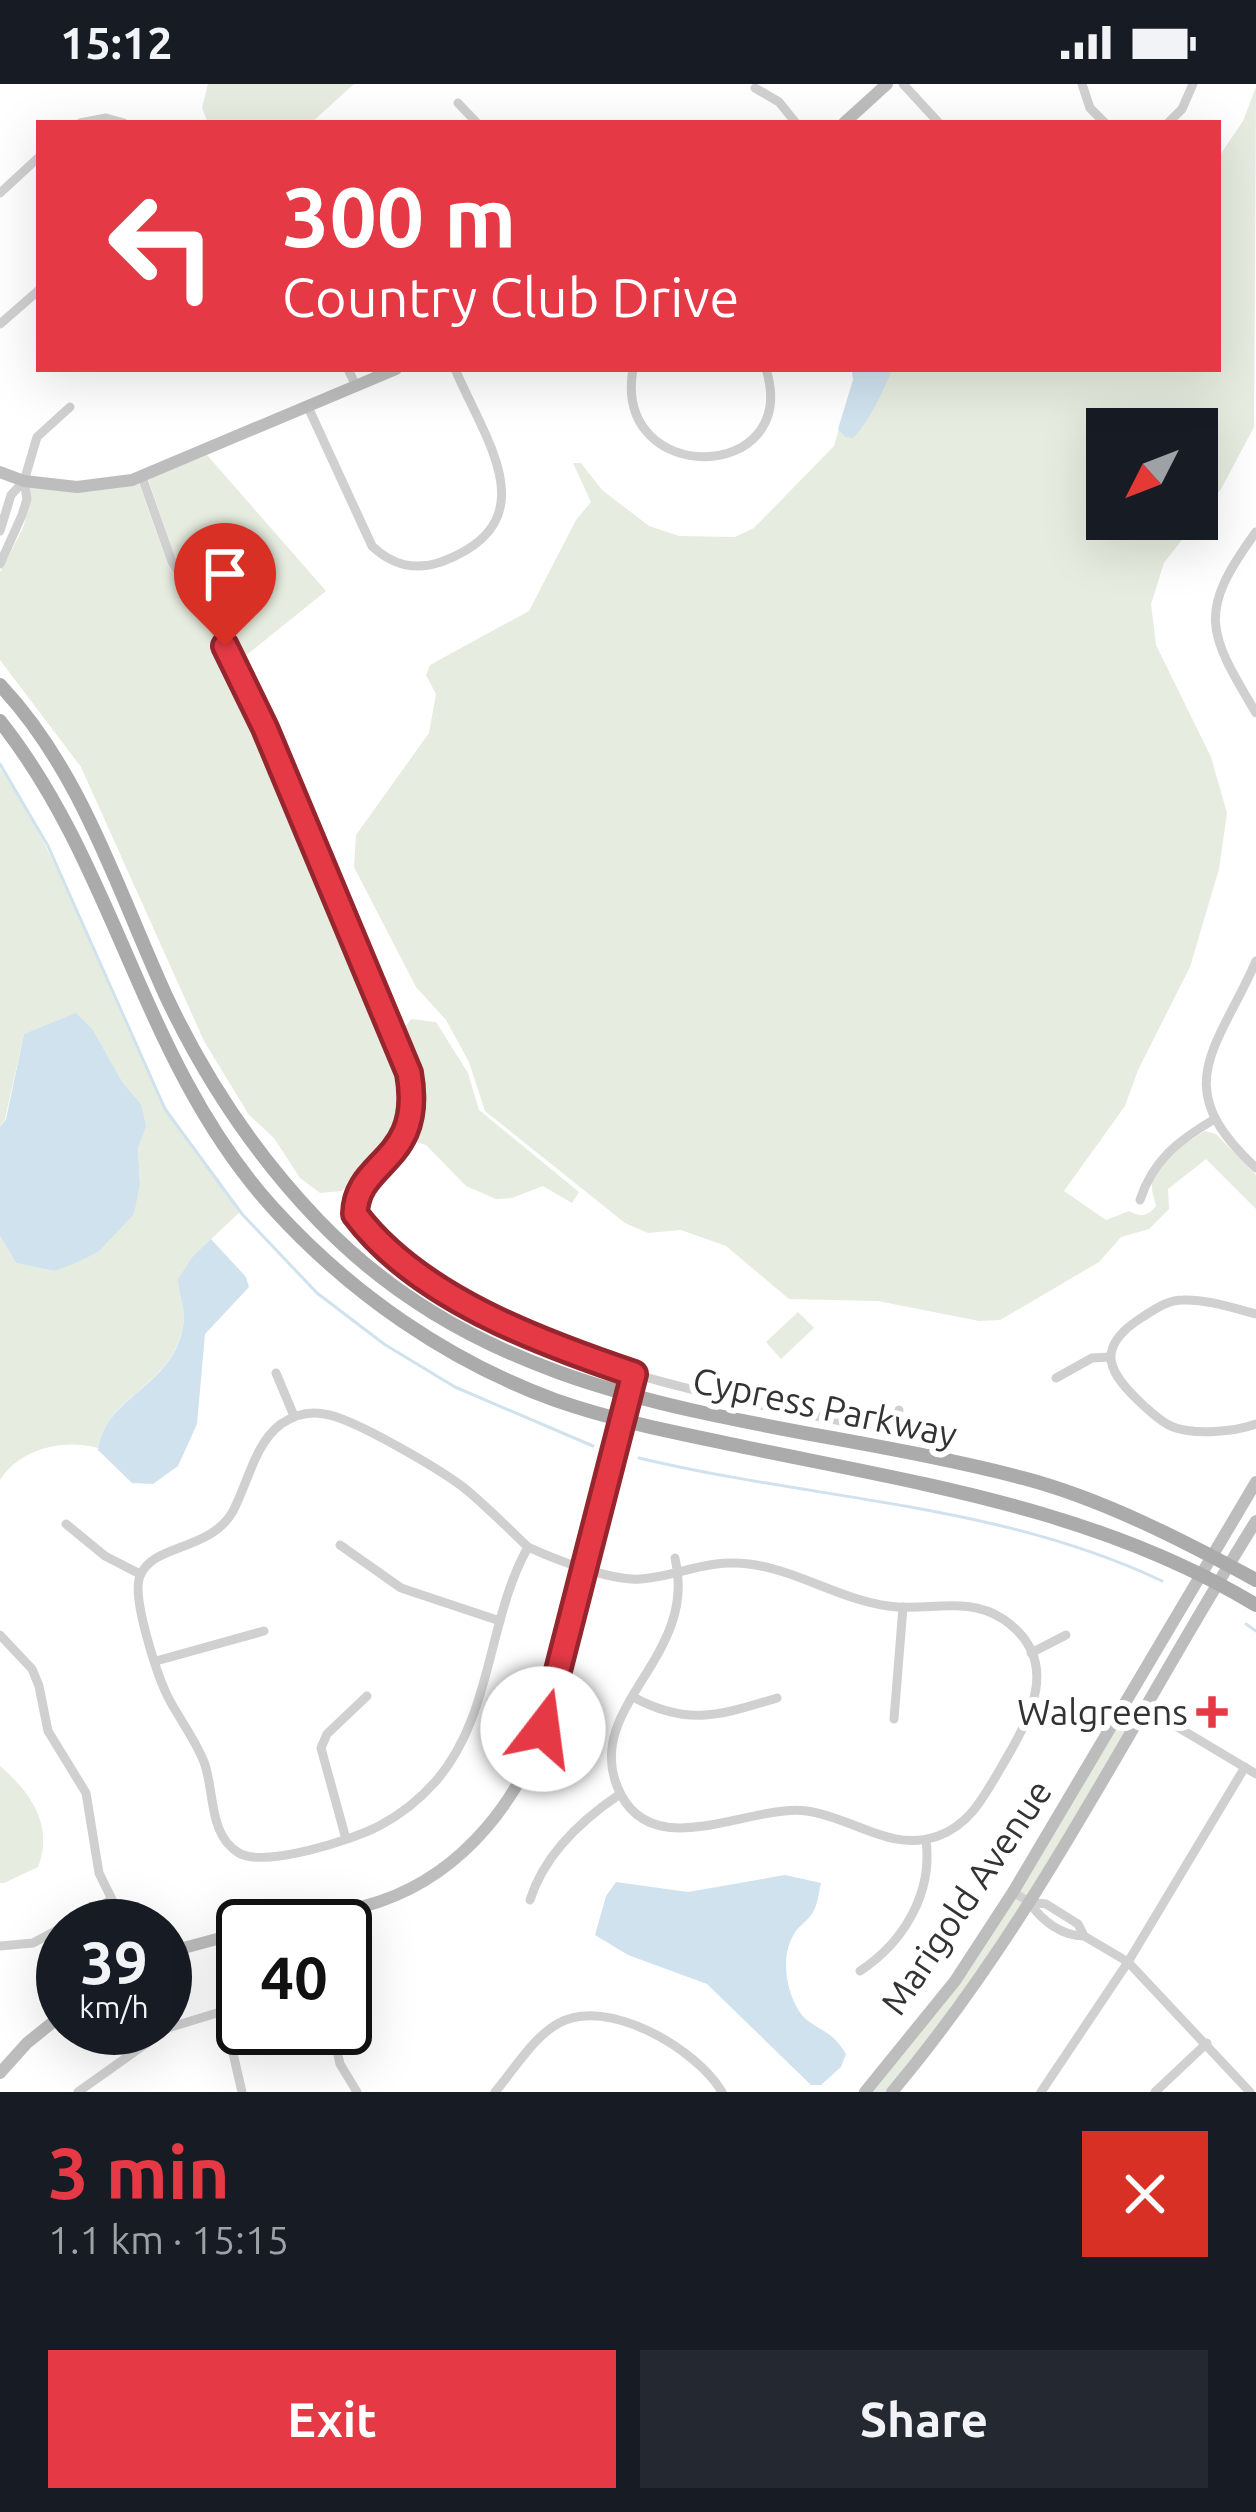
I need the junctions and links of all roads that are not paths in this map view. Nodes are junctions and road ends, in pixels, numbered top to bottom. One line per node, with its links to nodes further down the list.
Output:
1 (887, 84): 9 (main road)
2 (902, 84): 10 (street)
3 (1082, 84): 11 (street)
4 (1193, 84): 12 (street)
5 (755, 88): 8 (street)
6 (458, 103): 7 (street)
7 (474, 120)
8 (794, 120)
9 (847, 120)
10 (936, 120)
11 (1102, 120)
12 (1171, 120)
13 (36, 160): 14 (street)
14 (0, 193)
15 (36, 293): 16 (street)
16 (0, 324)
17 (349, 372): 22 (street)
18 (389, 372): 22 (main road)
19 (456, 372): 24 (street)
20 (633, 372): 21 (street)
21 (766, 372)
22 (356, 386): 24 (main road)
23 (70, 406): 27 (street)
24 (308, 407): 26 (main road)
25 (0, 472): 27 (main road)
26 (142, 477): 27 (main road); 41 (street)
27 (24, 481): 28 (street); 30 (street)
28 (0, 531)
29 (1256, 532): 32 (street)
30 (0, 564)
31 (0, 685): 43 (main road, Cypress Parkway)
32 (1256, 713)
33 (0, 721): 46 (main road, Cypress Parkway)
34 (1256, 961): 35 (street)
35 (1214, 1120): 36 (street); 37 (street)
36 (1256, 1168)
37 (1140, 1200)
38 (1256, 1314): 39 (street)
39 (1110, 1357): 42 (street); 47 (street)
40 (276, 1373): 45 (street)
41 (634, 1374): 43 (street); 44 (street)
42 (1057, 1378)
43 (627, 1396): 46 (main road); 55 (main road, Cypress Parkway)
44 (899, 1410)
45 (294, 1416): 51 (street); 59 (street)
46 (623, 1422): 58 (main road); 60 (main road, Cypress Parkway)
47 (1256, 1424)
48 (1256, 1482): 55 (main road, Marigold Avenue)
49 (513, 1513): 51 (street)
50 (1256, 1521): 57 (main road, Marigold Avenue)
51 (503, 1523): 54 (street)
52 (66, 1524): 59 (street)
53 (340, 1545): 65 (street)
54 (528, 1546): 58 (street); 65 (street)
55 (1210, 1556): 57 (main road, Cypress Parkway); 60 (main road, Marigold Avenue)
56 (676, 1564): 58 (street); 64 (street); 72 (street)
57 (1229, 1566): 61 (main road, Cypress Parkway); 62 (main road, Marigold Avenue)
58 (586, 1567): 85 (main road)
59 (140, 1574): 70 (street)
60 (1201, 1574): 62 (main road, Cypress Parkway); 81 (main road, Marigold Avenue)
61 (1256, 1580)
62 (1220, 1583): 63 (main road, Cypress Parkway); 75 (main road, Marigold Avenue)
63 (1256, 1605)
64 (902, 1607): 69 (street); 74 (street)
65 (500, 1621): 79 (street)
66 (264, 1631): 70 (street)
67 (0, 1635): 82 (street)
68 (1066, 1635): 69 (street)
69 (1031, 1653): 80 (street)
70 (156, 1661): 79 (street)
71 (367, 1696): 79 (street)
72 (633, 1697): 73 (street); 78 (street)
73 (777, 1698)
74 (894, 1719)
75 (1135, 1725): 76 (street); 84 (main road, Marigold Avenue)
76 (1245, 1767): 77 (street); 88 (street)
77 (1256, 1774)
78 (620, 1794): 80 (street); 83 (street)
79 (346, 1839)
80 (926, 1840): 89 (street)
81 (1013, 1892): 84 (street); 101 (main road, Marigold Avenue)
82 (111, 1899)
83 (530, 1900)
84 (1029, 1902): 88 (street); 102 (main road, Marigold Avenue)
85 (372, 1903)
86 (36, 1941): 87 (street)
87 (0, 1946)
88 (1129, 1962): 92 (street); 103 (street)
89 (860, 1971)
90 (216, 2012): 96 (street)
91 (36, 2036): 95 (main road)
92 (1207, 2043): 104 (street); 105 (street)
93 (233, 2055): 97 (street)
94 (338, 2055): 98 (street)
95 (0, 2073)
96 (78, 2092)
97 (242, 2092)
98 (357, 2092)
99 (495, 2092): 100 (street)
100 (722, 2092)
101 (865, 2092)
102 (892, 2092)
103 (1041, 2092)
104 (1155, 2092)
105 (1250, 2092)

